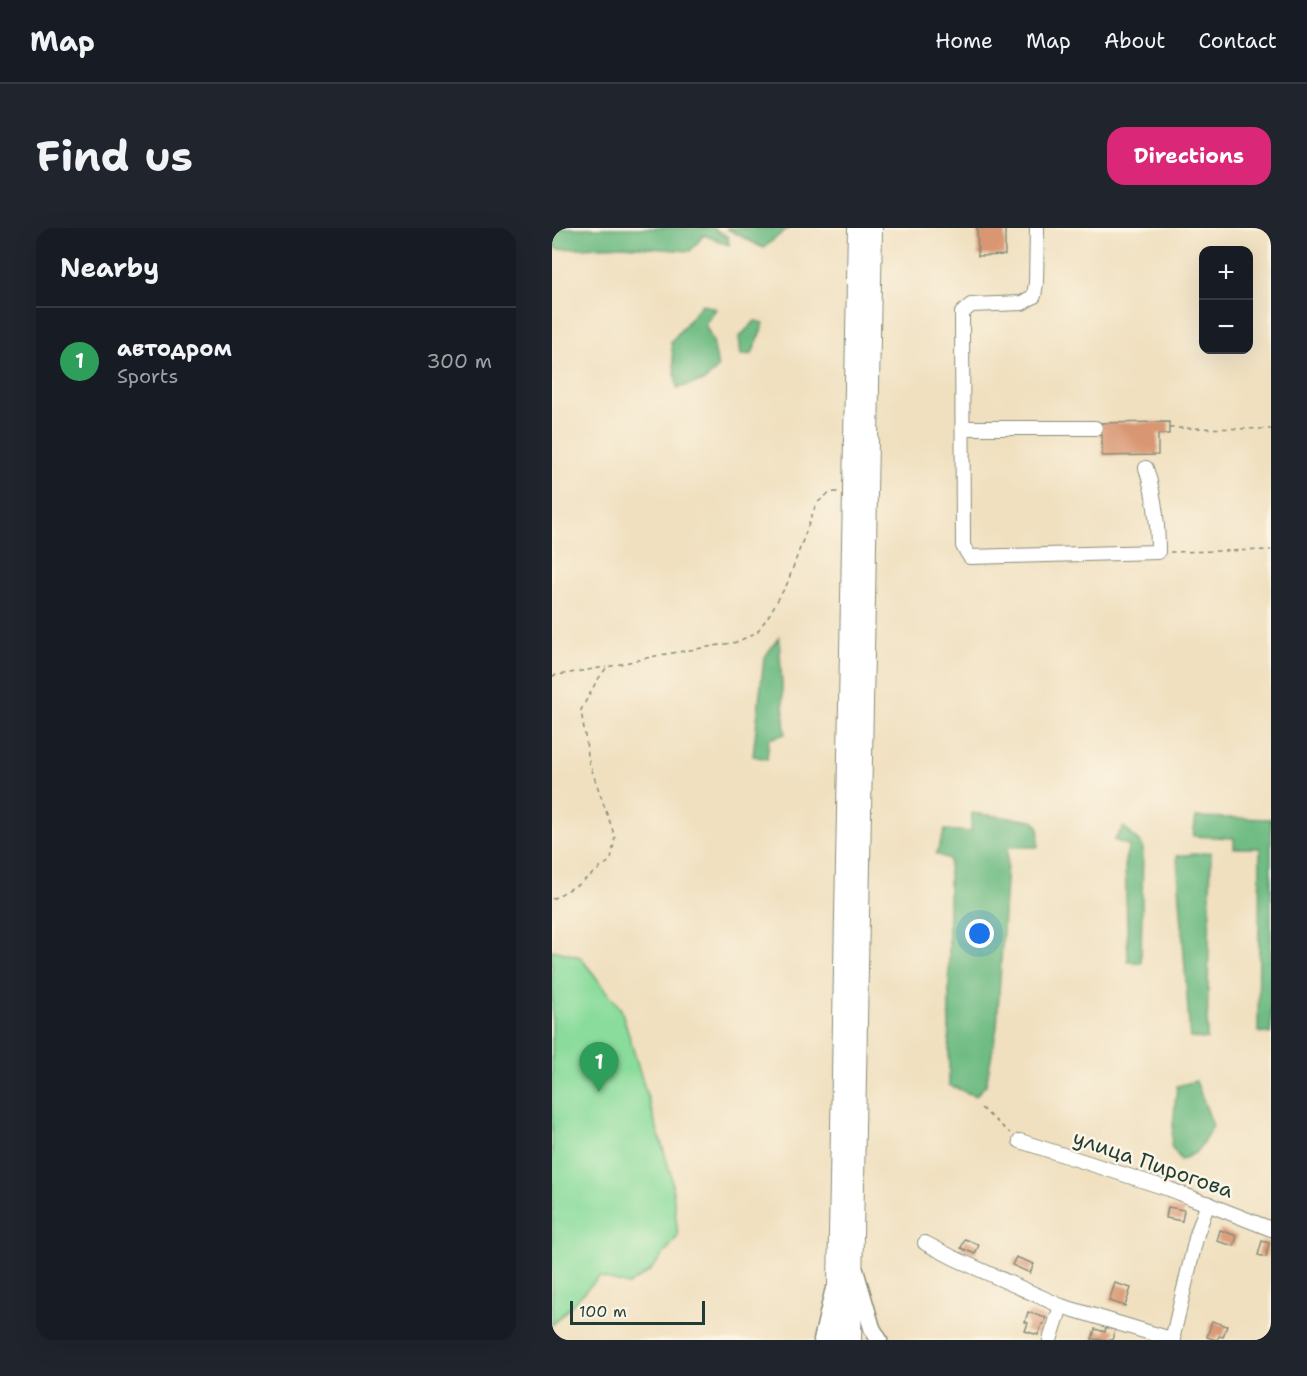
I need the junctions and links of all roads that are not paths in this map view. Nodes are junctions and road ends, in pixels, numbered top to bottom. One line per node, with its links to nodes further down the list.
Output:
1 (858, 228): 11 (highway)
2 (872, 228): 11 (highway)
3 (1037, 228): 4 (street)
4 (963, 428): 5 (street); 6 (street)
5 (1095, 428)
6 (1146, 468)
7 (1020, 1141): 8 (street, улица Пирогова)
8 (1208, 1203): 9 (street, улица Пирогова); 18 (street)
9 (1271, 1229)
10 (925, 1243): 12 (street)
11 (845, 1266): 13 (main road); 14 (highway); 15 (highway); 16 (main road)
12 (1061, 1306): 17 (street); 18 (street)
13 (822, 1340)
14 (837, 1340)
15 (851, 1340)
16 (879, 1340)
17 (1050, 1340)
18 (1173, 1340)

